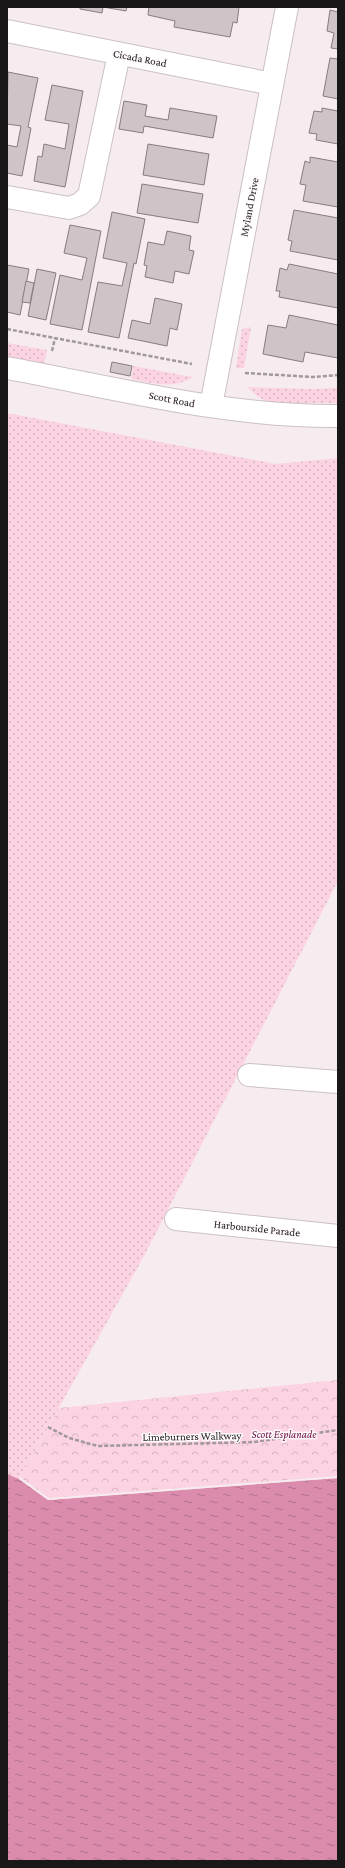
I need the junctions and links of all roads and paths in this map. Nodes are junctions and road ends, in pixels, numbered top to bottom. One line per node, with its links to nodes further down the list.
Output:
1 (287, 7): 4 (street, Myland Drive)
2 (7, 31): 3 (street, Cicada Road)
3 (119, 54): 4 (street, Cicada Road); 5 (street)
4 (272, 84): 11 (street, Myland Drive)
5 (7, 197)
6 (7, 329): 7 (path)
7 (194, 364)
8 (7, 368): 11 (street, Scott Road)
9 (248, 373): 10 (path)
10 (338, 375)
11 (211, 406): 12 (street, Scott Road)
12 (338, 416)
13 (249, 1075): 14 (street)
14 (338, 1082)
15 (176, 1219): 16 (street, Harbourside Parade)
16 (338, 1236)
17 (48, 1427): 18 (path, Limeburners Walkway)
18 (338, 1430)

